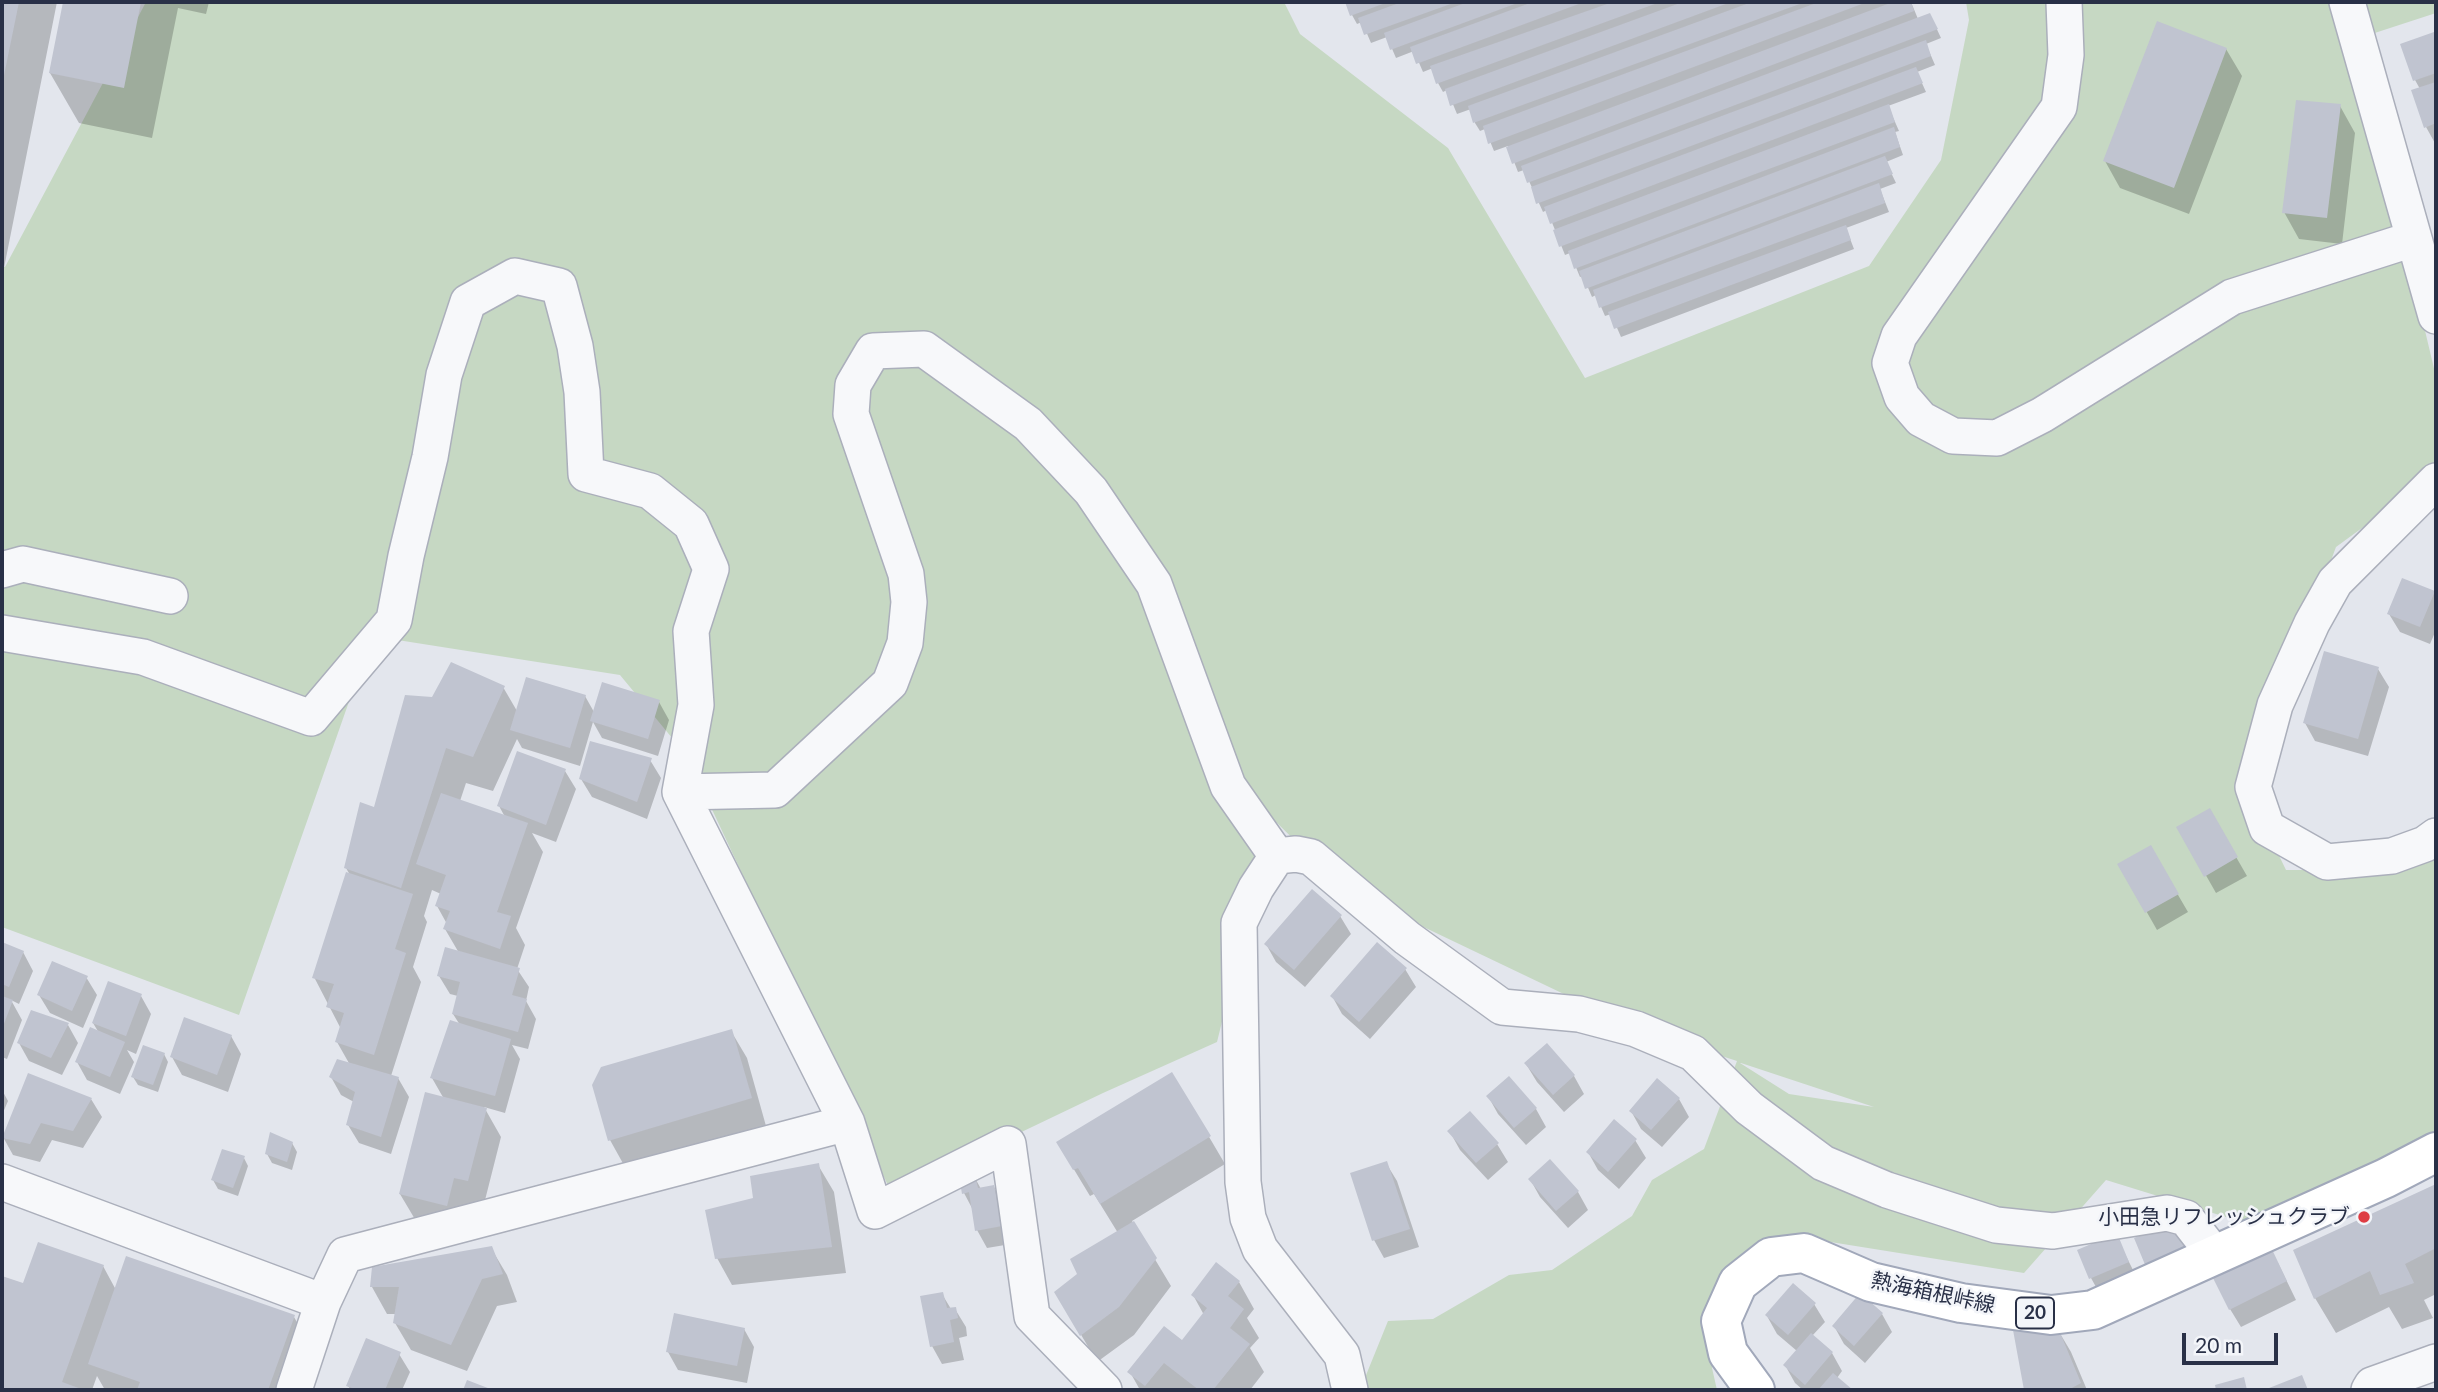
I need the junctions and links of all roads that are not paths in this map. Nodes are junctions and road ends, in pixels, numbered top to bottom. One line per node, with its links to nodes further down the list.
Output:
1 (2064, 2): 3 (street)
2 (2347, 2): 3 (street)
3 (2413, 239): 4 (street)
4 (2436, 316)
5 (2436, 481): 10 (street)
6 (2, 570): 7 (street)
7 (170, 596)
8 (2, 633): 9 (street)
9 (680, 792): 11 (street); 12 (street)
10 (2436, 836)
11 (1277, 856): 15 (street); 20 (street)
12 (847, 1123): 16 (street); 19 (street)
13 (2436, 1152): 15 (main road, 熱海箱根峠線 / 20)
14 (2, 1182): 16 (street)
15 (2214, 1254): 21 (main road, 熱海箱根峠線 / 20)
16 (323, 1302): 18 (street)
17 (2436, 1363): 22 (street)
18 (293, 1390)
19 (1104, 1390)
20 (1350, 1390)
21 (1755, 1390)
22 (2369, 1390)

